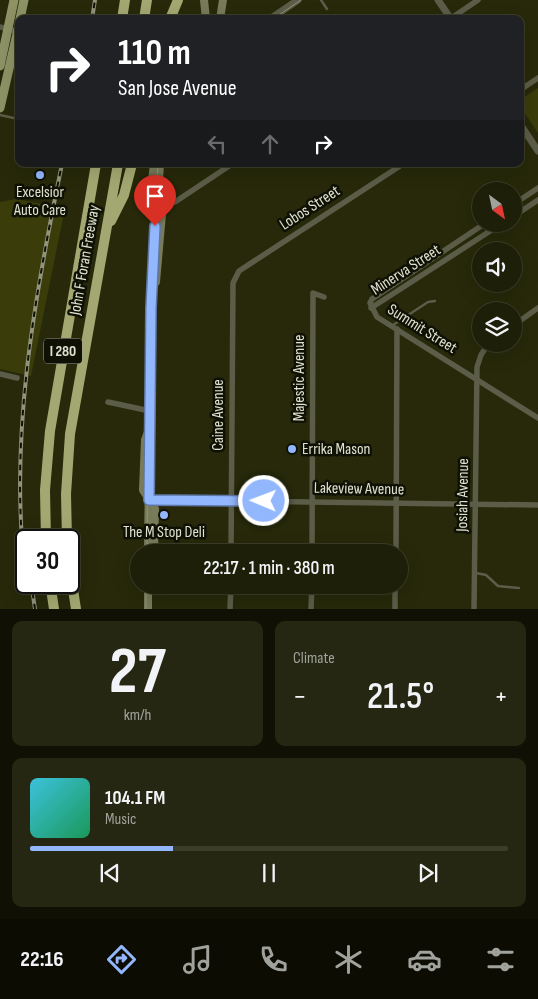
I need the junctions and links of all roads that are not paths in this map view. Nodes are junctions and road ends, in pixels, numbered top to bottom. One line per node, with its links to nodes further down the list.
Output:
1 (14, 0): 22 (main road)
2 (24, 0): 13 (main road)
3 (125, 0): 14 (highway)
4 (147, 0): 15 (highway)
5 (178, 0): 16 (highway)
6 (204, 0): 17 (main road)
7 (223, 0): 18 (main road)
8 (298, 0): 19 (street)
9 (321, 0): 12 (lane)
10 (438, 0): 20 (street)
11 (478, 0): 21 (street)
12 (327, 9)
13 (21, 15)
14 (123, 15)
15 (145, 15)
16 (172, 15)
17 (206, 15)
18 (221, 15)
19 (276, 15)
20 (447, 15)
21 (456, 15)
22 (12, 29): 23 (main road); 26 (main road)
23 (0, 66)
24 (538, 78): 25 (street)
25 (524, 87)
26 (0, 108)
27 (0, 115): 28 (lane)
28 (15, 118)
29 (524, 130): 30 (street)
30 (538, 151)
31 (95, 167): 66 (highway, John F Foran Freeway / I 280)
32 (117, 167): 43 (highway, John F Foran Freeway / I 280)
33 (131, 167): 43 (highway)
34 (154, 167): 41 (main road)
35 (160, 167): 41 (main road)
36 (228, 167): 41 (street)
37 (397, 167): 46 (street, Lobos Street)
38 (538, 188): 39 (street)
39 (522, 199)
40 (538, 200): 42 (street)
41 (156, 205): 58 (main road)
42 (522, 211)
43 (106, 230): 67 (highway, John F Foran Freeway / I 280)
44 (472, 232): 49 (street, Minerva Street)
45 (490, 232): 49 (street, Minerva Street)
46 (236, 278): 61 (street, Caine Avenue)
47 (324, 297): 62 (street, Majestic Avenue)
48 (435, 301): 52 (lane)
49 (372, 308): 52 (street, Summit Street)
50 (538, 308): 51 (street)
51 (522, 319)
52 (394, 328): 56 (street, Summit Street); 63 (street)
53 (483, 352): 56 (street, Josiah Avenue)
54 (0, 374): 55 (street)
55 (17, 378)
56 (479, 381): 59 (street, Summit Street); 64 (street, Josiah Avenue)
57 (108, 402): 58 (street)
58 (150, 411): 60 (main road)
59 (538, 418)
60 (149, 500): 61 (street, Lakeview Avenue); 68 (main road); 69 (main road)
61 (232, 501): 62 (street, Lakeview Avenue); 70 (street, Caine Avenue)
62 (313, 502): 63 (street, Lakeview Avenue); 71 (street, Majestic Avenue)
63 (396, 503): 64 (street, Lakeview Avenue); 72 (street)
64 (476, 504): 65 (street, Lakeview Avenue); 73 (street, Josiah Avenue)
65 (538, 505)
66 (46, 529)
67 (67, 529)
68 (148, 544)
69 (154, 544)
70 (231, 544)
71 (312, 544)
72 (396, 544)
73 (475, 573): 74 (lane); 87 (street, Josiah Avenue)
74 (518, 588)
75 (52, 594): 81 (highway)
76 (74, 594): 82 (highway)
77 (148, 594): 83 (main road)
78 (231, 594): 84 (street)
79 (312, 594): 85 (street)
80 (395, 594): 86 (street)
81 (54, 609)
82 (76, 609)
83 (148, 609)
84 (230, 609)
85 (312, 609)
86 (395, 609)
87 (474, 609)

